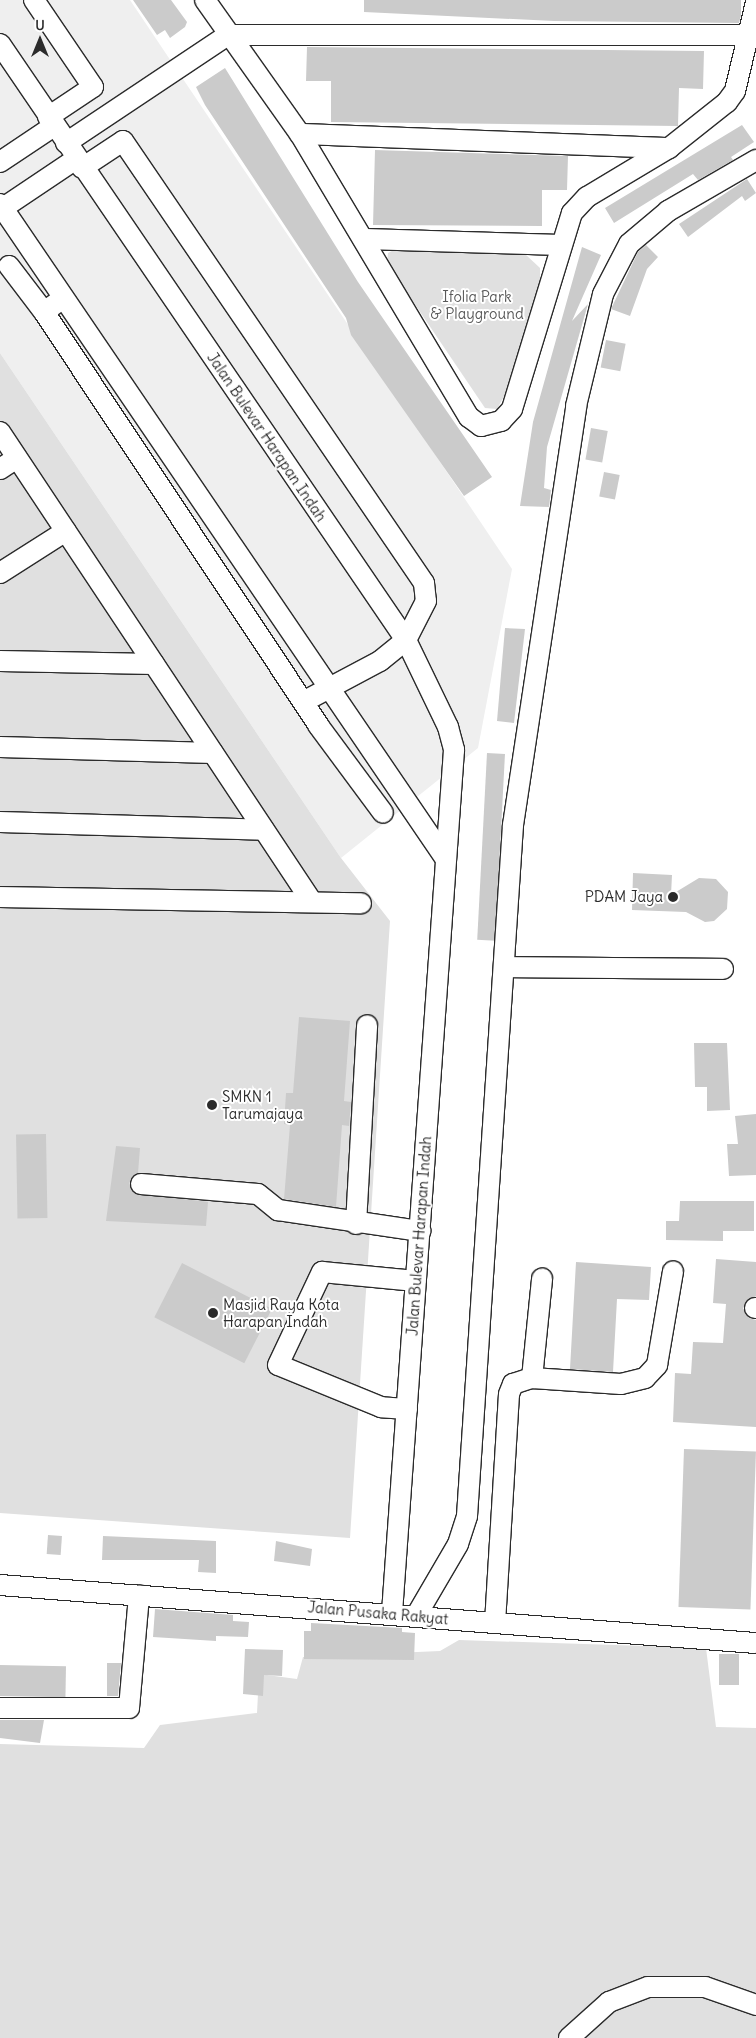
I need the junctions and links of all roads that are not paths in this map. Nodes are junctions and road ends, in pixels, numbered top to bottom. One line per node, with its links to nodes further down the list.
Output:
1 (34, 0): 7 (street)
2 (204, 0): 4 (street)
3 (756, 2): 5 (street)
4 (228, 35): 5 (street); 8 (street); 10 (street)
5 (751, 35): 9 (street)
6 (0, 44): 7 (street, Jalan Bulevar Harapan Indah)
7 (51, 121): 10 (street, Jalan Bulevar Harapan Indah); 12 (street)
8 (300, 134): 9 (street); 14 (street)
9 (669, 148): 15 (street)
10 (75, 157): 13 (street); 24 (street, Jalan Bulevar Harapan Indah); 24 (street)
11 (756, 160): 38 (street)
12 (0, 162)
13 (1, 208): 17 (street)
14 (367, 239): 15 (street); 15 (street)
15 (559, 245)
16 (9, 266): 18 (street)
17 (62, 299): 18 (street); 27 (street)
18 (44, 312): 28 (street)
19 (0, 432): 20 (street)
20 (18, 458): 21 (street); 22 (street)
21 (0, 470)
22 (66, 530): 23 (street); 26 (street)
23 (0, 573)
24 (406, 640): 27 (street); 34 (street, Jalan Bulevar Harapan Indah)
25 (0, 660): 26 (street)
26 (154, 664): 30 (street)
27 (330, 689): 28 (street); 34 (street)
28 (303, 702): 31 (street)
29 (0, 747): 30 (street)
30 (213, 753): 33 (street)
31 (383, 813)
32 (0, 822): 33 (street)
33 (264, 830): 36 (street)
34 (445, 858): 43 (street, Jalan Bulevar Harapan Indah)
35 (0, 897): 36 (street)
36 (312, 902): 37 (street)
37 (361, 903)
38 (504, 967): 39 (street); 52 (street)
39 (723, 969)
40 (368, 1025): 42 (street)
41 (141, 1184): 42 (street)
42 (356, 1224): 43 (street)
43 (420, 1231): 46 (street, Jalan Bulevar Harapan Indah)
44 (673, 1271): 47 (street)
45 (542, 1279): 47 (street)
46 (416, 1281): 48 (street, Jalan Bulevar Harapan Indah); 48 (street)
47 (532, 1378): 53 (street)
48 (407, 1409): 51 (street, Jalan Bulevar Harapan Indah)
49 (0, 1585): 50 (street, Jalan Pusaka Rakyat)
50 (140, 1594): 51 (street, Jalan Pusaka Rakyat); 55 (street)
51 (392, 1613): 52 (street, Jalan Pusaka Rakyat)
52 (416, 1616): 53 (street, Jalan Pusaka Rakyat)
53 (496, 1623): 54 (street, Jalan Pusaka Rakyat)
54 (756, 1643)
55 (0, 1708)
56 (756, 2005): 57 (street)
57 (568, 2038)

